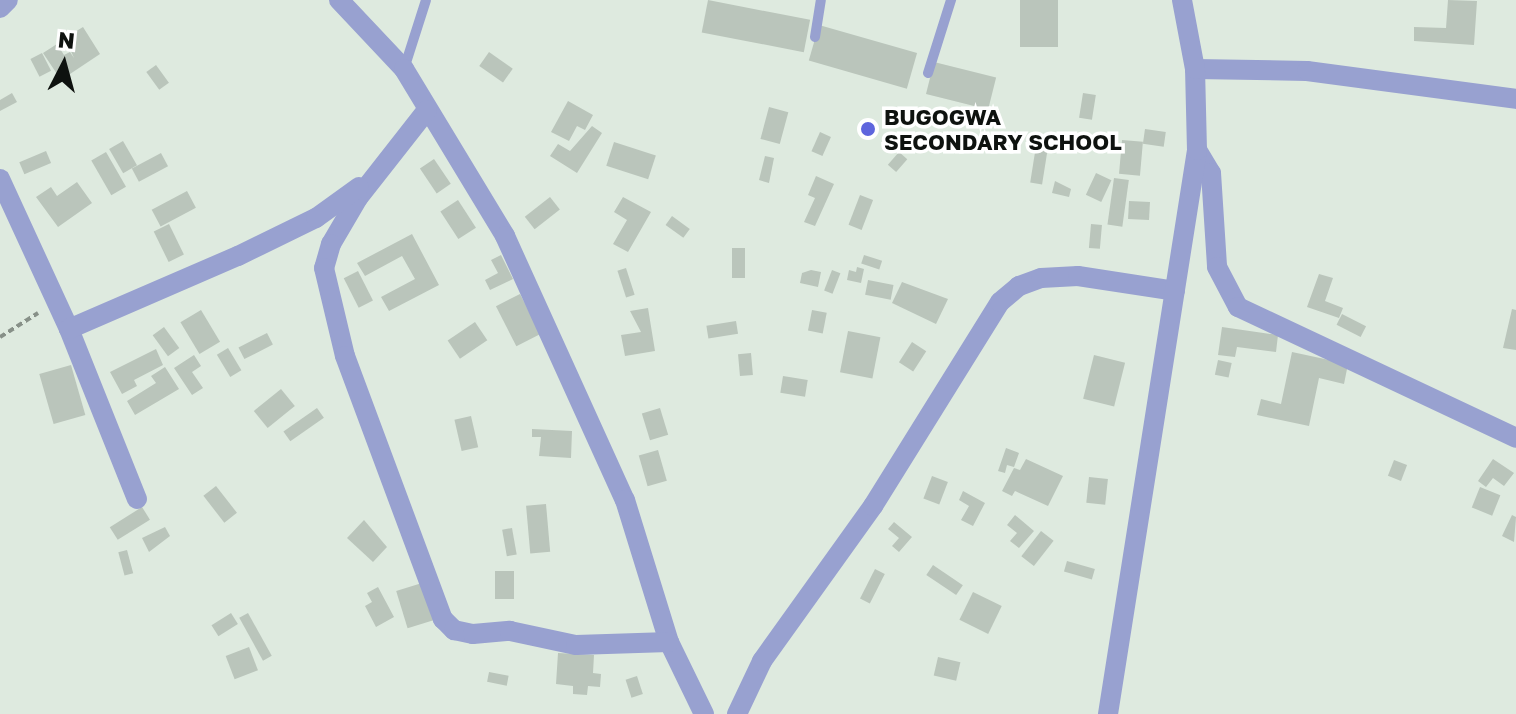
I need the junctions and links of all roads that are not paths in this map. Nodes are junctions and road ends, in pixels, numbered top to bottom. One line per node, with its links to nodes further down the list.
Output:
1 (8, 0): 7 (street)
2 (339, 0): 9 (street)
3 (426, 0): 9 (lane)
4 (821, 0): 8 (lane)
5 (951, 0): 11 (lane)
6 (1182, 0): 10 (street)
7 (0, 8)
8 (815, 37)
9 (404, 69): 13 (street)
10 (1195, 69): 12 (street); 14 (street)
11 (928, 73)
12 (1516, 99)
13 (427, 110): 15 (street); 21 (street)
14 (1197, 150): 17 (street); 19 (street)
15 (378, 172): 18 (street); 21 (street)
16 (0, 179): 18 (street)
17 (1175, 291): 23 (street); 24 (street)
18 (69, 329): 20 (street)
19 (1516, 438)
20 (137, 499)
21 (669, 642): 22 (street)
22 (704, 714)
23 (737, 714)
24 (1108, 714)

